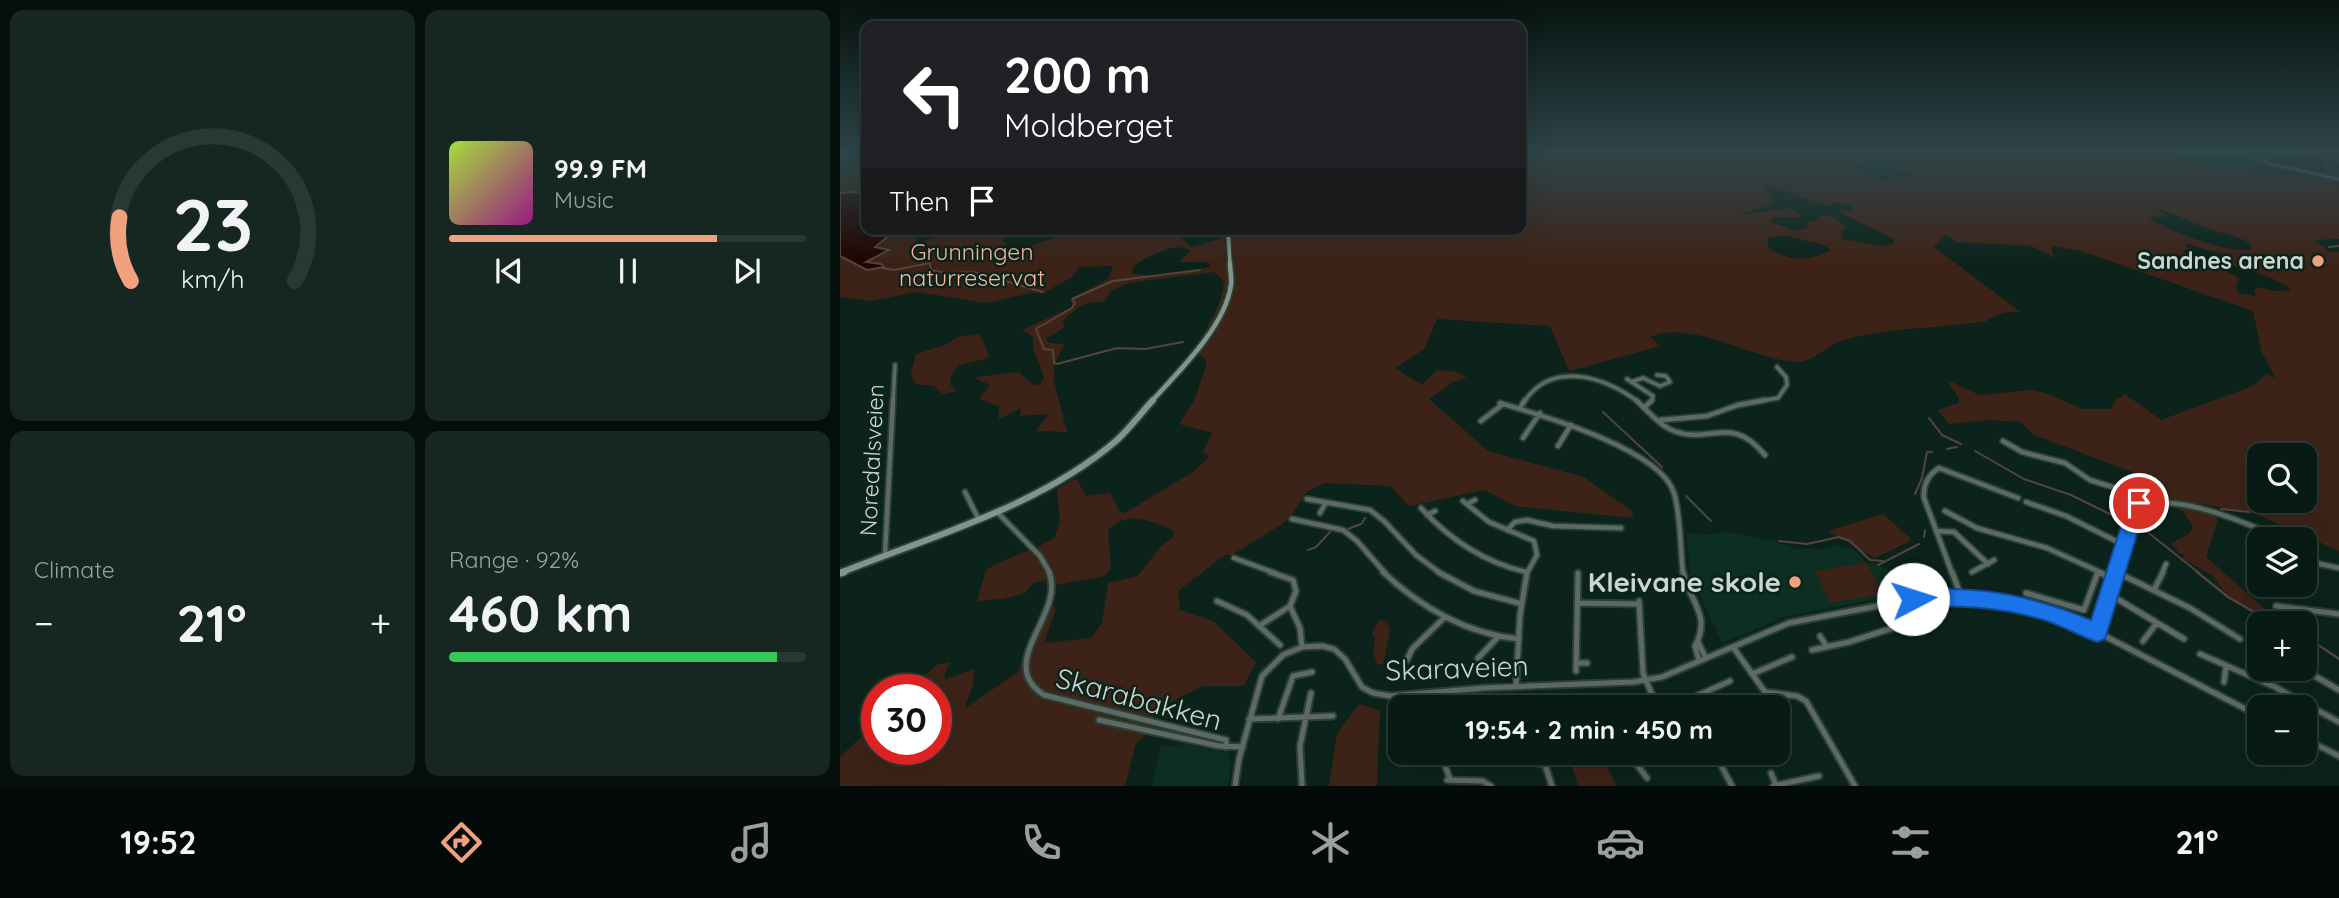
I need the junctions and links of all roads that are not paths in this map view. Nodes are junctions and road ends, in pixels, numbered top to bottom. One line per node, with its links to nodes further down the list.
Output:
1 (1228, 235): 25 (main road, Noredalsveien)
2 (895, 365): 35 (street, Noredalsveien)
3 (1777, 367): 8 (street)
4 (1657, 375): 5 (street)
5 (1645, 407): 6 (street); 8 (street)
6 (1520, 408): 7 (street); 9 (street)
7 (1540, 413): 10 (street); 11 (street)
8 (1661, 420): 14 (street)
9 (1481, 421)
10 (1571, 425): 13 (street); 79 (street)
11 (1523, 438)
12 (2003, 441): 21 (street)
13 (1558, 446)
14 (1765, 455)
15 (965, 492): 29 (street)
16 (2018, 498): 33 (street)
17 (1307, 499): 20 (street)
18 (1475, 500): 32 (street)
19 (2026, 502): 34 (street)
20 (1325, 505): 26 (street); 53 (street)
21 (2143, 506): 30 (street); 34 (street)
22 (1421, 508): 27 (street)
23 (1945, 510): 40 (street)
24 (1435, 511): 27 (street)
25 (997, 512): 29 (main road, Noredalsveien); 107 (street, Skarabakken)
26 (1320, 513)
27 (1427, 515): 41 (street)
28 (1292, 519): 59 (street)
29 (979, 520): 35 (main road, Noredalsveien)
30 (2253, 527)
31 (1621, 528): 32 (street)
32 (1507, 530): 41 (street)
33 (1936, 531): 42 (street); 50 (street)
34 (2124, 545): 43 (street)
35 (885, 556): 44 (main road, Noredalsveien)
36 (1234, 558): 55 (street)
37 (2317, 562): 39 (street)
38 (2166, 564): 47 (street)
39 (2339, 569)
40 (2098, 571): 46 (street); 57 (street)
41 (1526, 572): 53 (street)
42 (1972, 572)
43 (2116, 572): 46 (street); 47 (street)
44 (840, 573)
45 (1578, 573): 54 (street)
46 (2114, 579): 49 (street)
47 (2154, 590): 68 (street)
48 (2026, 593): 57 (street)
49 (2109, 594): 61 (street); 63 (street)
50 (1961, 596): 52 (street, Skaraveien); 63 (street, Skaraveien)
51 (1217, 601): 62 (street)
52 (1896, 602): 72 (street, Skaraveien); 73 (street)
53 (1522, 604): 66 (street)
54 (1578, 604): 80 (street); 87 (street)
55 (1290, 606): 62 (street); 71 (street)
56 (2276, 606): 58 (street)
57 (2084, 610): 60 (street)
58 (2339, 614)
59 (1445, 617): 64 (street); 78 (street)
60 (2089, 617)
61 (2157, 623): 67 (street); 69 (street)
62 (1259, 626): 70 (street)
63 (2097, 632): 98 (street, Skaraveien)
64 (1499, 636): 66 (street); 77 (street)
65 (1820, 636): 73 (street)
66 (1519, 639): 90 (street)
67 (2184, 639)
68 (2241, 639)
69 (2143, 641)
70 (1280, 645)
71 (1302, 647): 92 (street, Skaraveien); 101 (street)
72 (1733, 647): 79 (street, Skaraveien); 85 (street)
73 (1827, 648): 74 (street)
74 (1812, 650)
75 (2200, 654): 82 (street)
76 (1791, 657): 85 (street)
77 (1478, 658)
78 (1407, 660)
79 (1703, 660): 87 (street, Skaraveien)
80 (1576, 663): 81 (street); 83 (street)
81 (1587, 663)
82 (2225, 666): 89 (street); 97 (street)
83 (1576, 671)
84 (1312, 672): 102 (street)
85 (1751, 675): 123 (street)
86 (2317, 677): 91 (street)
87 (1646, 681): 90 (street, Skaraveien); 95 (street)
88 (1730, 681): 96 (street)
89 (2224, 682)
90 (1516, 687): 92 (street, Skaraveien)
91 (2339, 690)
92 (1451, 691): 94 (street)
93 (1311, 694): 103 (street)
94 (1451, 695)
95 (1652, 695)
96 (1699, 695)
97 (2287, 695)
98 (2247, 710)
99 (2317, 710): 105 (street)
100 (1333, 716): 103 (street)
101 (1249, 719): 102 (street); 108 (street)
102 (1278, 719): 103 (street)
103 (1306, 719): 118 (street)
104 (1099, 720): 107 (street, Skarabakken)
105 (2339, 722)
106 (2317, 745): 109 (street)
107 (1226, 747): 108 (street, Skarabakken)
108 (1243, 747): 117 (street)
109 (2339, 757)
110 (1444, 765): 119 (street)
111 (1545, 765): 120 (street)
112 (1637, 765): 116 (street)
113 (1721, 765): 121 (street)
114 (1771, 773): 122 (street)
115 (1819, 776): 122 (street)
116 (1647, 778)
117 (1235, 786)
118 (1303, 786)
119 (1492, 786)
120 (1552, 786)
121 (1732, 786)
122 (1774, 786)
123 (1855, 786)

